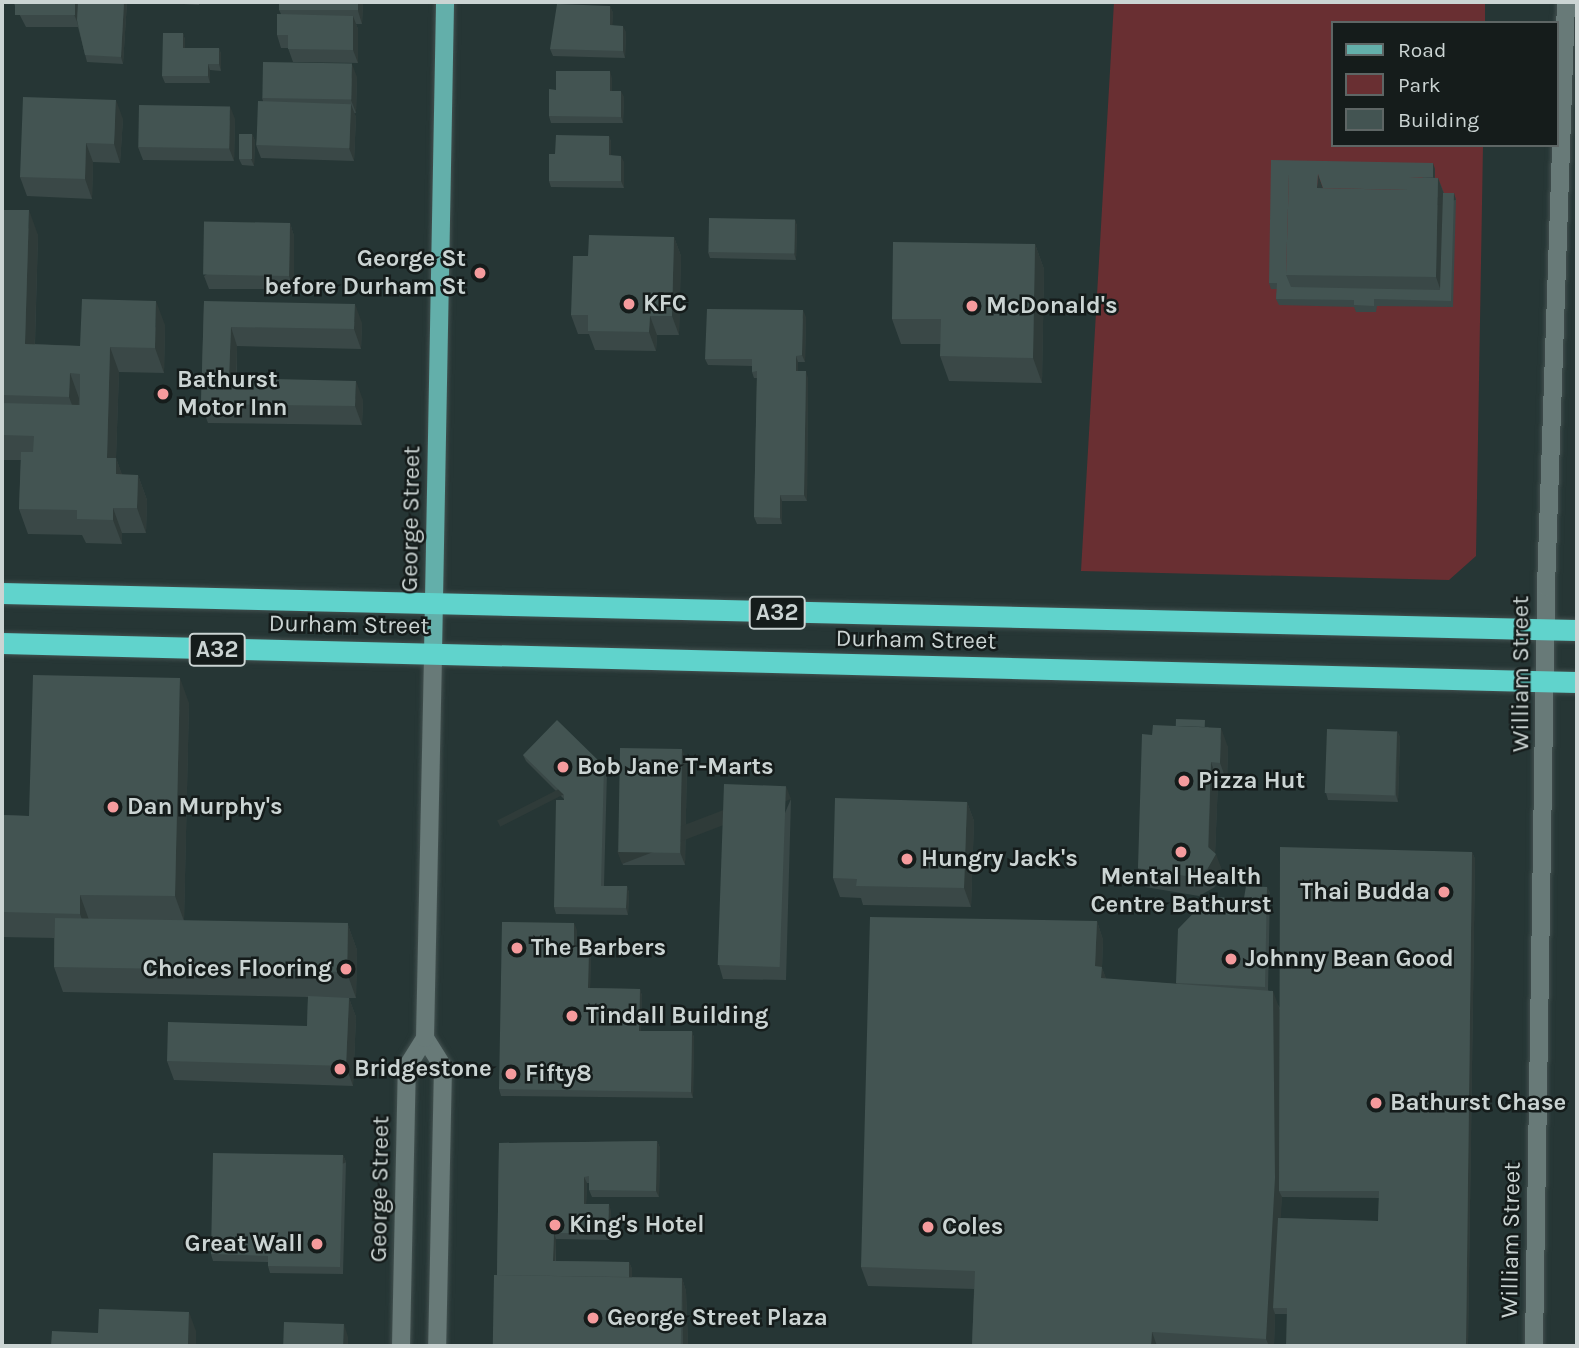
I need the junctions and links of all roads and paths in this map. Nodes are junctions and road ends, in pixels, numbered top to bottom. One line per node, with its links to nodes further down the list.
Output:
1 (445, 2): 4 (main road, George Street)
2 (1566, 2): 5 (street, William Street)
3 (2, 593): 4 (highway, Durham Street / A32)
4 (434, 604): 5 (highway, Durham Street / A32); 8 (main road, George Street)
5 (1546, 630): 6 (highway, Durham Street / A32); 9 (street, William Street)
6 (1577, 630)
7 (2, 643): 8 (highway, Durham Street / A32)
8 (433, 653): 9 (highway, Durham Street / A32); 11 (street, George Street)
9 (1547, 681): 10 (highway, Durham Street / A32); 14 (street, William Street)
10 (1577, 682)
11 (425, 1038): 12 (street, George Street); 13 (street)
12 (401, 1346)
13 (437, 1346)
14 (1534, 1346)

